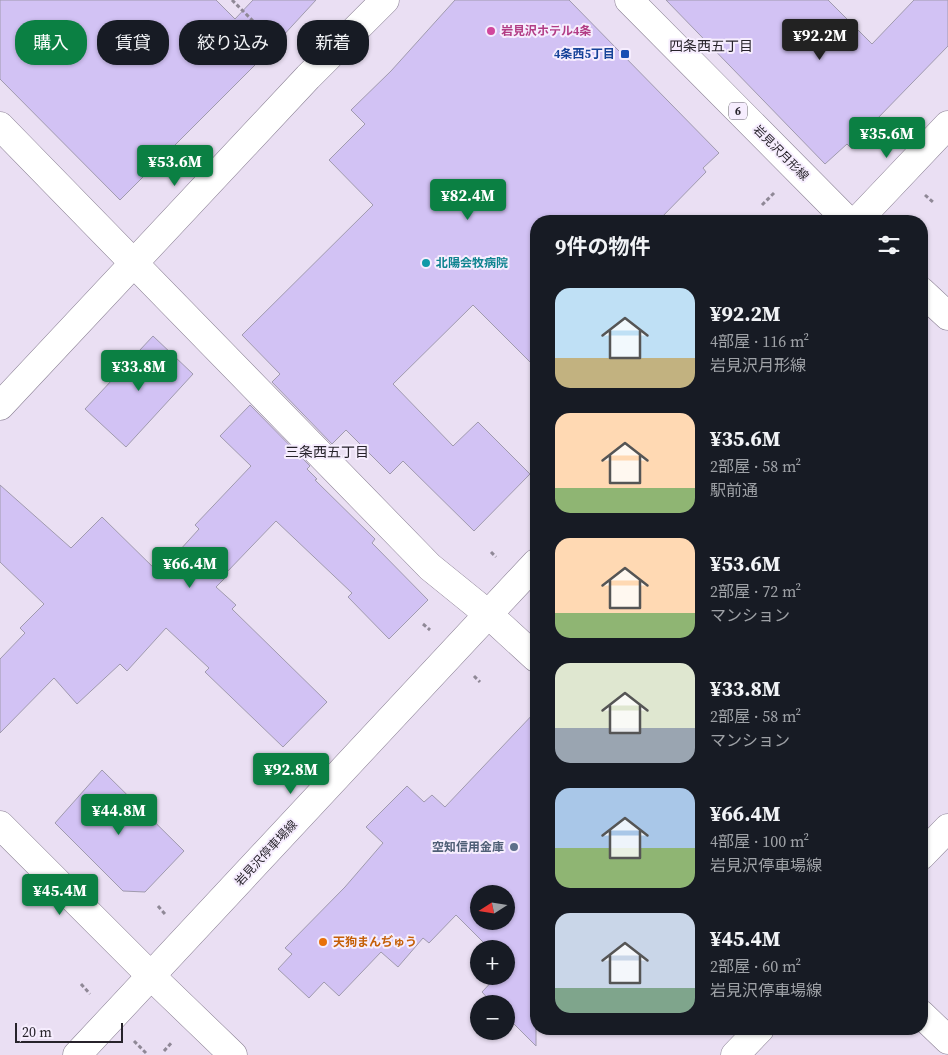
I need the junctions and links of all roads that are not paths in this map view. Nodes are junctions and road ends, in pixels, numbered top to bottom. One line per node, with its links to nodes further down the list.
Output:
1 (384, 0): 7 (street)
2 (629, 0): 5 (street, 岩見沢月形線 / 6)
3 (948, 125): 6 (street)
4 (0, 126): 7 (street)
5 (842, 215)
6 (863, 215)
7 (133, 262): 10 (street); 12 (street)
8 (928, 297): 9 (street)
9 (948, 316)
10 (0, 406)
11 (530, 570): 12 (street, 岩見沢停車場線)
12 (488, 614): 13 (street); 17 (street, 岩見沢停車場線)
13 (530, 652)
14 (0, 825): 17 (street)
15 (948, 828): 16 (street)
16 (928, 849)
17 (151, 976): 21 (street, 岩見沢停車場線); 22 (street)
18 (928, 1021): 20 (street)
19 (754, 1035): 23 (street)
20 (948, 1040)
21 (76, 1055)
22 (233, 1055)
23 (735, 1055)

